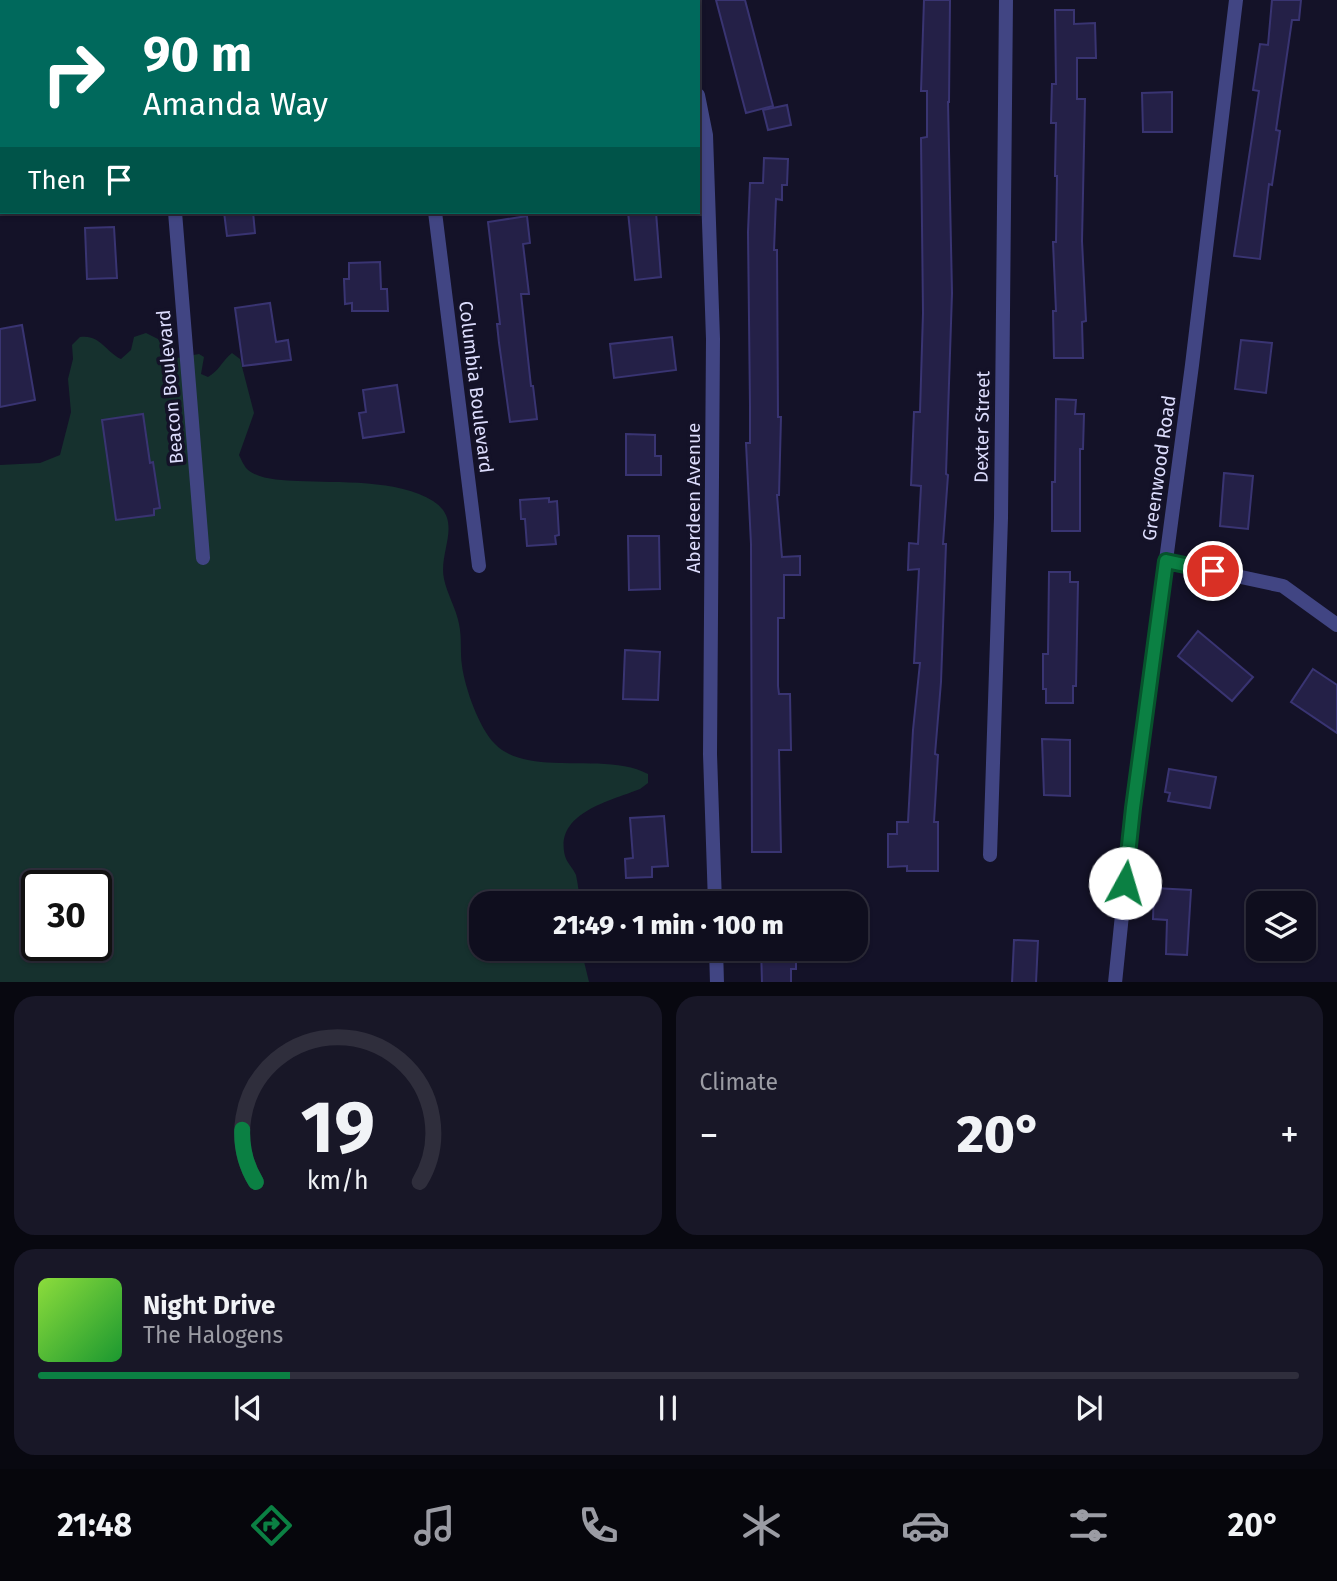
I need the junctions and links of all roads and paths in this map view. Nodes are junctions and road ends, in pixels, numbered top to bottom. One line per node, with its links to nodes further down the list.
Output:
1 (1006, 0): 10 (street, Dexter Street)
2 (1236, 0): 7 (street, Greenwood Road)
3 (700, 105): 11 (street, Aberdeen Avenue)
4 (175, 214): 6 (street, Beacon Boulevard)
5 (435, 214): 8 (street, Columbia Boulevard)
6 (203, 558)
7 (1166, 561): 9 (street); 14 (street, Greenwood Road)
8 (480, 566)
9 (1337, 625)
10 (990, 855)
11 (715, 891)
12 (716, 961): 13 (street)
13 (717, 982)
14 (1115, 982)

